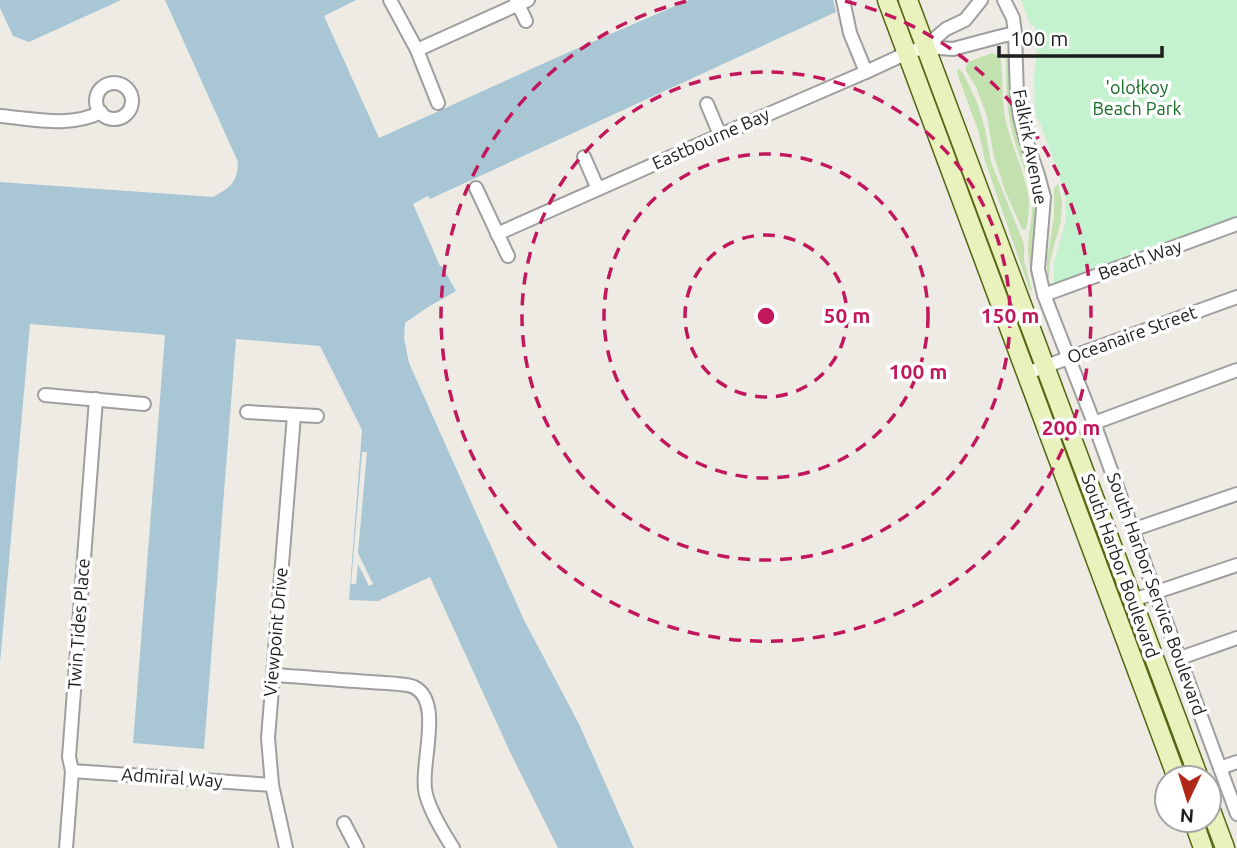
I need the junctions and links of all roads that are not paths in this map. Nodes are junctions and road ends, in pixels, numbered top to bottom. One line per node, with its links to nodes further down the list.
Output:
1 (390, 0): 11 (street)
2 (843, 0): 13 (street)
3 (887, 0): 12 (main road, South Harbor Boulevard)
4 (908, 0): 10 (main road, South Harbor Boulevard)
5 (981, 0): 10 (street, Eastbourne Bay)
6 (1004, 0): 9 (street, Falkirk Avenue)
7 (521, 2): 8 (street); 11 (street)
8 (526, 21)
9 (1015, 33): 10 (street, Eastbourne Bay); 25 (street, Falkirk Avenue)
10 (925, 47): 12 (street, Eastbourne Bay); 28 (main road, South Harbor Boulevard)
11 (416, 50): 14 (street)
12 (906, 53): 13 (street, Eastbourne Bay); 30 (main road, South Harbor Boulevard)
13 (866, 72): 18 (street, Eastbourne Bay)
14 (438, 103)
15 (707, 104): 18 (street)
16 (100, 112): 17 (street)
17 (0, 116)
18 (720, 135): 21 (street, Eastbourne Bay)
19 (584, 157): 21 (street)
20 (476, 188): 23 (street)
21 (598, 189): 23 (street, Eastbourne Bay)
22 (1237, 224): 25 (street, Beach Way)
23 (497, 234): 24 (street)
24 (508, 256)
25 (1044, 295): 27 (street, South Harbor Service Boulevard)
26 (1237, 297): 27 (street, Oceanaire Street)
27 (1069, 359): 28 (street, Oceanaire Street); 37 (street, South Harbor Service Boulevard)
28 (1045, 367): 30 (street, Oceanaire Street); 42 (main road, South Harbor Boulevard)
29 (1237, 370): 37 (street)
30 (1027, 373): 46 (main road, South Harbor Boulevard)
31 (45, 395): 32 (street)
32 (96, 399): 33 (street); 49 (street, Twin Tides Place)
33 (144, 404)
34 (247, 412): 35 (street)
35 (295, 415): 36 (street); 45 (street, Viewpoint Drive)
36 (317, 416)
37 (1094, 423): 39 (street, South Harbor Service Boulevard)
38 (1237, 494): 39 (street)
39 (1132, 530): 41 (street, South Harbor Service Boulevard)
40 (1237, 565): 41 (street)
41 (1155, 593): 42 (street); 44 (street, South Harbor Service Boulevard)
42 (1133, 600): 47 (main road, South Harbor Boulevard)
43 (1237, 638): 44 (street)
44 (1180, 658): 48 (street, South Harbor Service Boulevard)
45 (273, 675): 51 (street, Viewpoint Drive); 57 (street)
46 (1172, 764)
47 (1194, 764)
48 (1219, 764)
49 (72, 771): 51 (street, Admiral Way); 54 (street, Twin Tides Place)
50 (1223, 776): 52 (street, South Harbor Service Boulevard)
51 (272, 786): 55 (street, Viewpoint Drive)
52 (1237, 814)
53 (344, 822): 56 (street)
54 (66, 848)
55 (286, 848)
56 (357, 848)
57 (453, 848)

